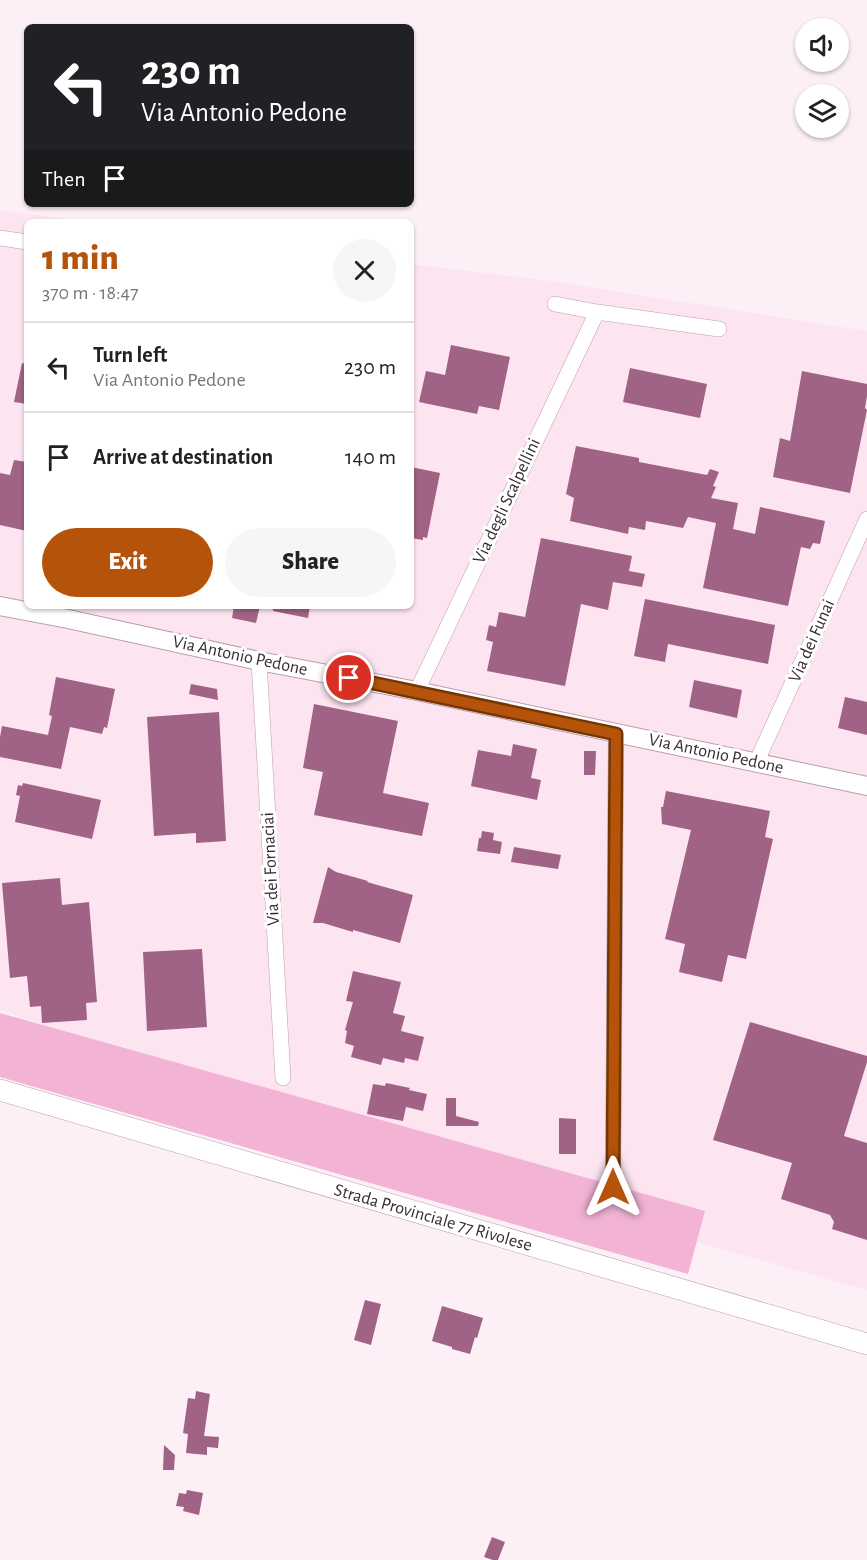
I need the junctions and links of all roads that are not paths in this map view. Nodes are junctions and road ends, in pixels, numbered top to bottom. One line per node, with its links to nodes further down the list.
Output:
1 (0, 238): 2 (street)
2 (24, 242)
3 (555, 304): 4 (street)
4 (597, 312): 5 (street); 12 (street, Via degli Scalpellini)
5 (719, 329)
6 (867, 519): 14 (street, Via dei Funai)
7 (0, 606): 8 (street, Via Antonio Pedone)
8 (24, 608)
9 (30, 609): 10 (street, Via Antonio Pedone)
10 (71, 613): 11 (street, Via Antonio Pedone)
11 (259, 661): 12 (street, Via Antonio Pedone); 16 (street, Via dei Fornaciai)
12 (417, 691): 13 (street, Via Antonio Pedone)
13 (616, 734): 14 (street, Via Antonio Pedone); 18 (street)
14 (756, 763): 15 (street, Via Antonio Pedone)
15 (867, 786)
16 (283, 1078)
17 (0, 1090): 19 (main road, Strada Provinciale 77 Rivolese)
18 (613, 1187)
19 (867, 1344)

